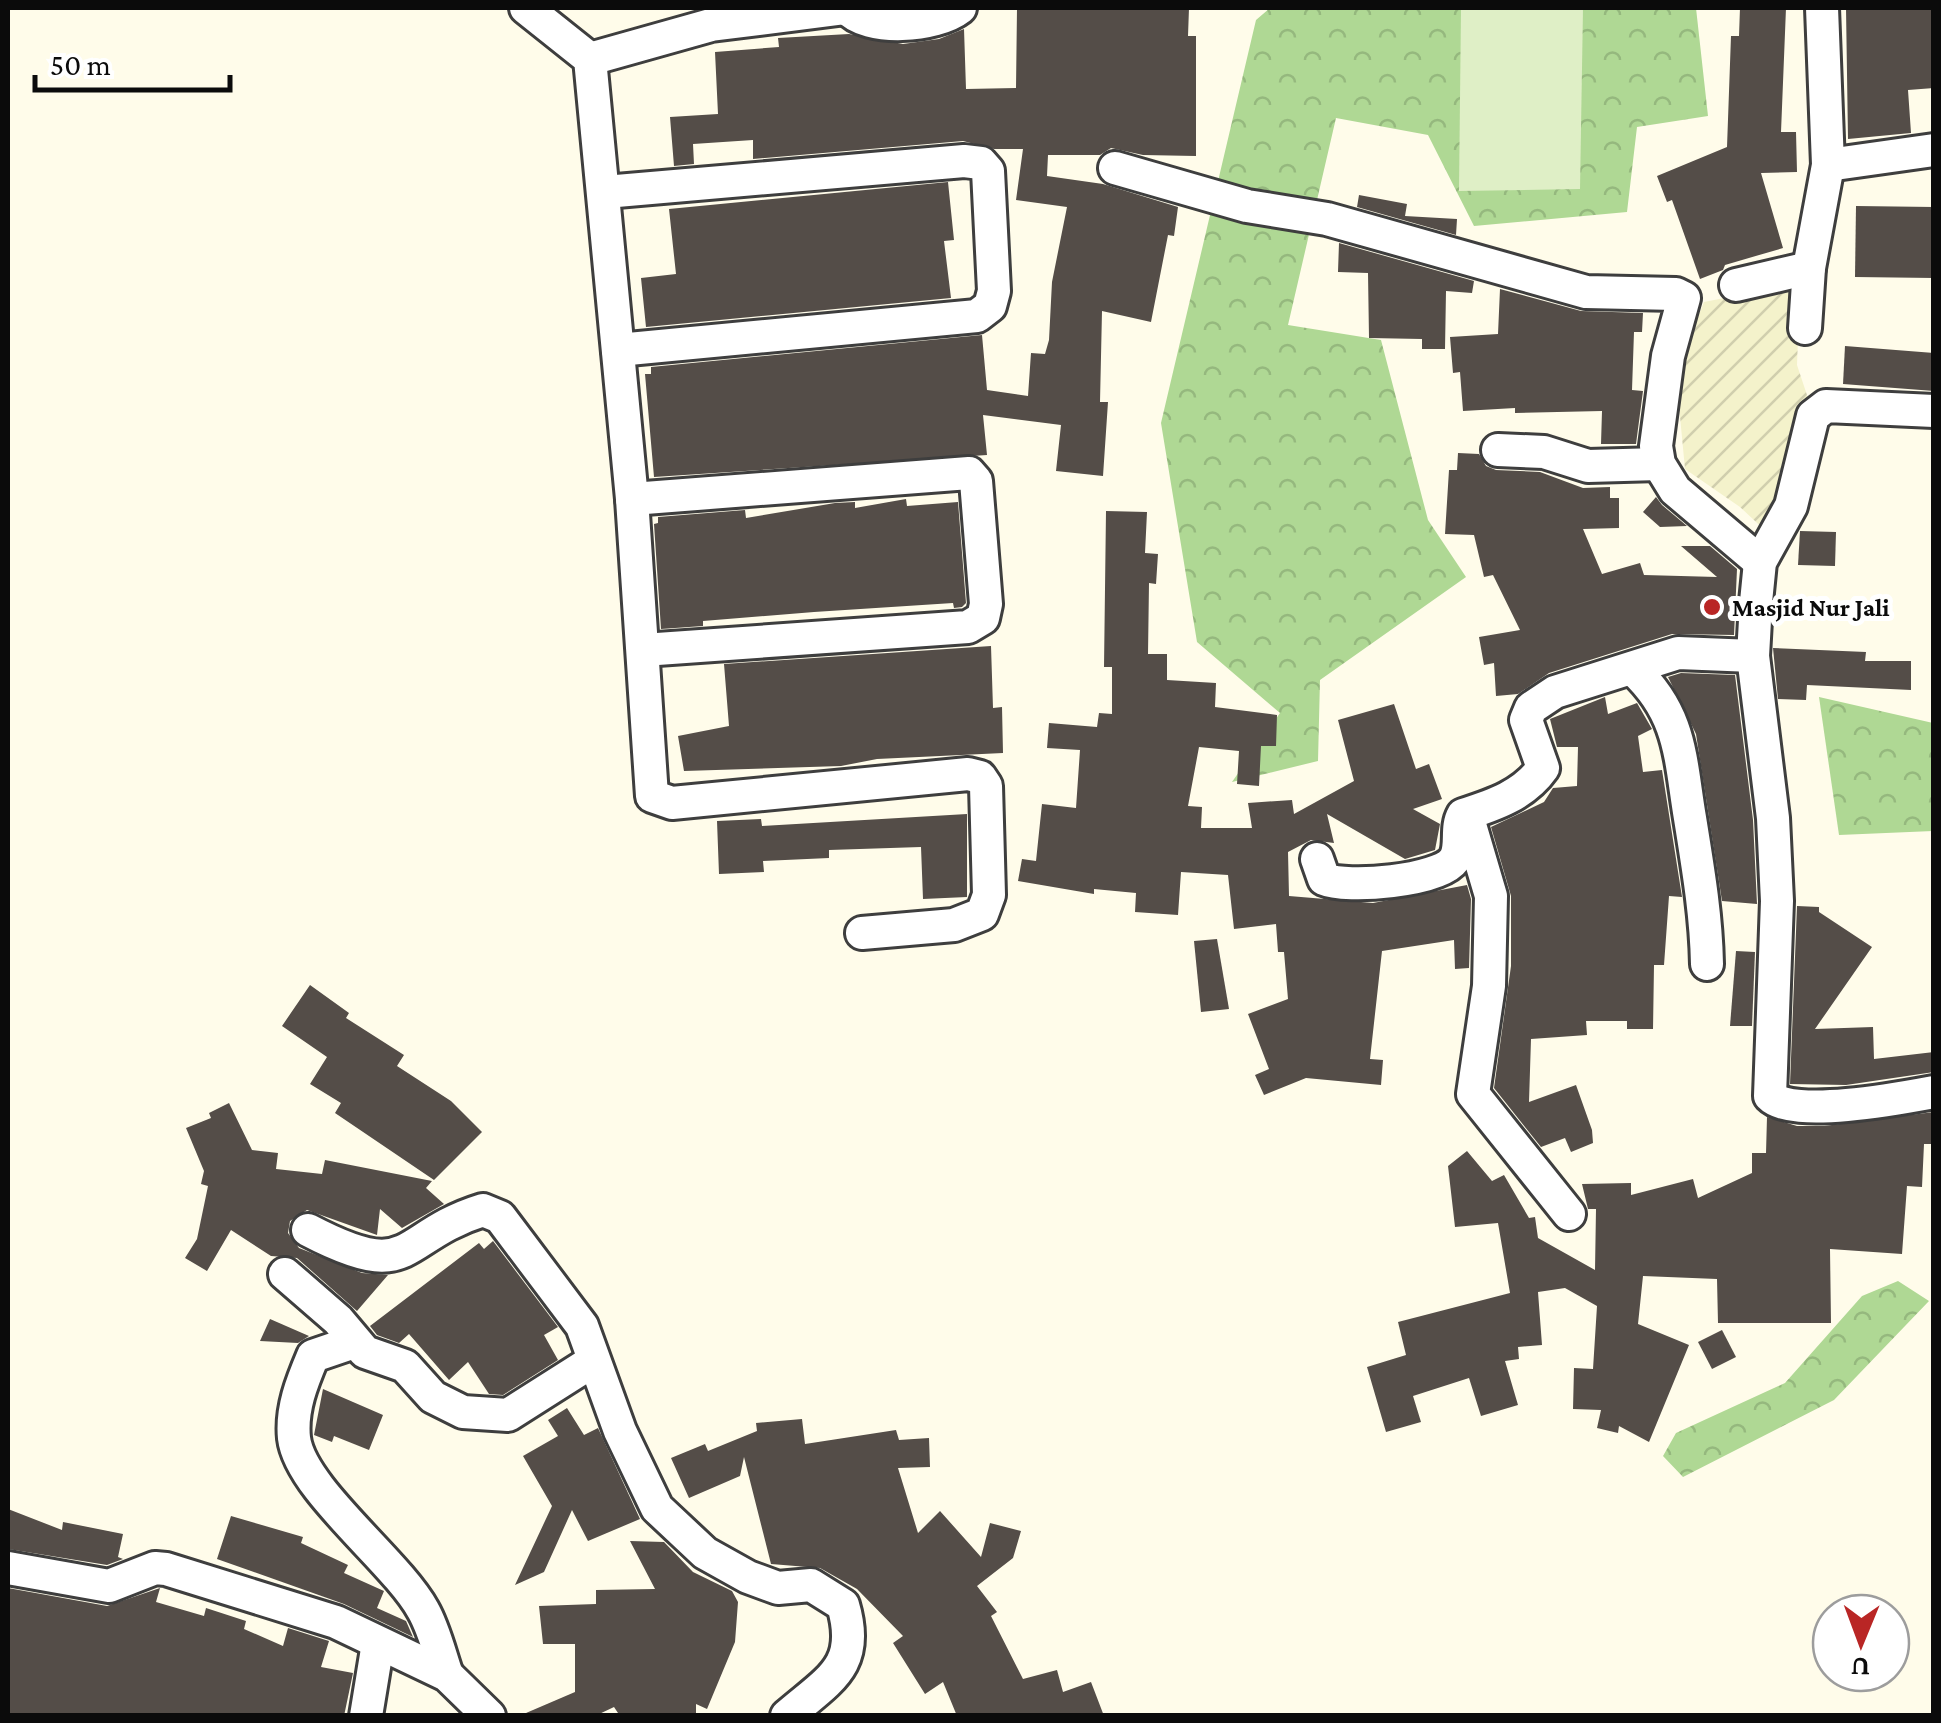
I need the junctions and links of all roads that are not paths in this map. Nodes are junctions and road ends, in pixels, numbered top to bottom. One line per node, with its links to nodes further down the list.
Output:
1 (526, 8): 5 (street)
2 (846, 8): 3 (street); 5 (street)
3 (960, 8)
4 (1822, 8): 7 (street)
5 (590, 59): 9 (street)
6 (1934, 150): 7 (street)
7 (1828, 165): 10 (street)
8 (1115, 168): 16 (street)
9 (605, 192): 13 (street); 13 (street)
10 (1809, 268): 11 (street); 12 (street)
11 (1736, 285)
12 (1805, 328)
13 (618, 350): 17 (street)
14 (1934, 411): 18 (street)
15 (1498, 450): 16 (street)
16 (1658, 464): 18 (street)
17 (632, 499): 19 (street); 19 (street)
18 (1760, 562): 20 (street)
19 (642, 650): 24 (street)
20 (1754, 656): 21 (street); 26 (street)
21 (1634, 670): 22 (street); 25 (street)
22 (1467, 814): 23 (street); 27 (street)
23 (1317, 859)
24 (862, 933)
25 (1707, 964)
26 (1934, 1092)
27 (1569, 1214)
28 (308, 1230): 31 (street)
29 (284, 1274): 30 (street)
30 (354, 1342): 31 (street); 34 (street)
31 (594, 1361): 37 (street)
32 (8, 1568): 33 (street)
33 (378, 1643): 34 (street); 35 (street)
34 (447, 1676): 36 (street)
35 (366, 1716)
36 (489, 1716)
37 (787, 1716)

